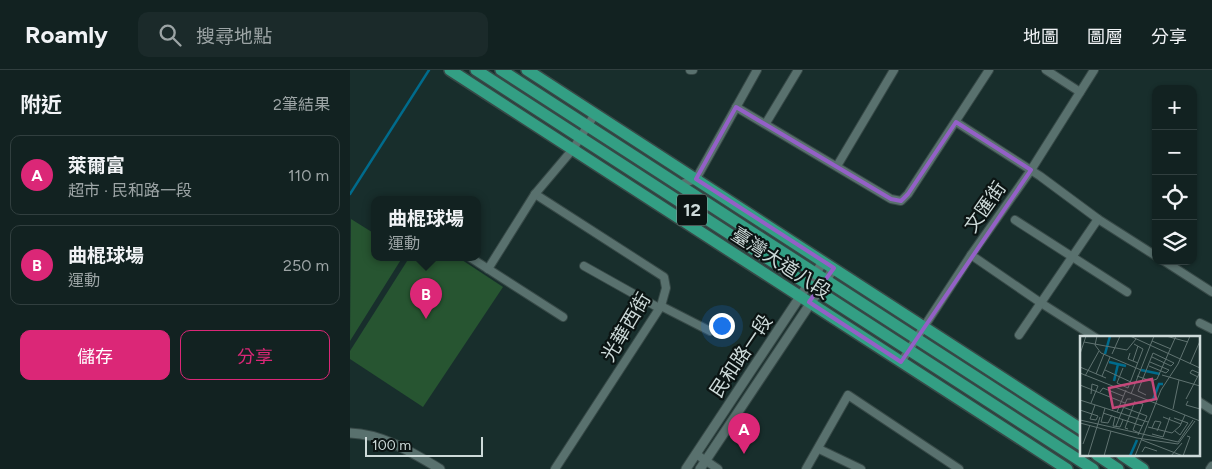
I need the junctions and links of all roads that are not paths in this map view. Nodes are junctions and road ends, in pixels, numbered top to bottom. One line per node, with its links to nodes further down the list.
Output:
1 (450, 70): 18 (main road, 臺灣大道八段 / 12)
2 (476, 70): 17 (main road, 臺灣大道八段 / 12)
3 (502, 70): 16 (main road, 臺灣大道八段 / 12)
4 (527, 70): 13 (main road, 臺灣大道八段 / 12)
5 (756, 70): 12 (street)
6 (798, 70): 15 (street)
7 (894, 70): 19 (street)
8 (989, 70): 14 (street)
9 (1094, 70): 11 (street, 文匯街)
10 (1051, 71): 11 (street)
11 (1080, 92): 20 (street, 文匯街)
12 (736, 107): 15 (street); 21 (street)
13 (595, 114): 16 (street); 21 (main road, 臺灣大道八段 / 12)
14 (956, 122): 19 (street); 20 (street)
15 (766, 123): 19 (street)
16 (588, 126): 17 (street); 22 (main road, 臺灣大道八段 / 12)
17 (580, 138): 18 (street); 36 (main road, 臺灣大道八段 / 12)
18 (573, 149): 23 (street); 39 (main road, 臺灣大道八段 / 12)
19 (837, 166)
20 (1032, 170): 24 (street); 27 (street, 文匯街)
21 (696, 179): 22 (street); 30 (main road, 臺灣大道八段 / 12)
22 (679, 185): 35 (main road, 臺灣大道八段 / 12)
23 (535, 194): 34 (street); 41 (street, 光華西街)
24 (1098, 218): 26 (street); 28 (street)
25 (1015, 220): 28 (street)
26 (1152, 253)
27 (971, 255): 40 (street); 44 (street, 文匯街)
28 (1071, 257): 37 (street); 40 (street)
29 (476, 261): 34 (street)
30 (823, 262): 33 (main road, 臺灣大道八段 / 12); 35 (street, 民和路一段)
31 (1170, 265): 38 (street)
32 (584, 266): 41 (street)
33 (834, 268): 35 (main road, 臺灣大道八段); 44 (main road, 臺灣大道八段 / 12)
34 (488, 269): 42 (street)
35 (820, 276): 36 (street, 民和路一段); 49 (main road, 臺灣大道八段 / 12)
36 (813, 288): 39 (street, 民和路一段); 50 (main road, 臺灣大道八段 / 12)
37 (1127, 292)
38 (1212, 292)
39 (805, 299): 51 (main road, 臺灣大道八段 / 12); 58 (street, 民和路一段); 61 (street, 民和路一段)
40 (1041, 304): 47 (street); 48 (street)
41 (660, 307): 46 (street); 64 (street, 光華西街)
42 (564, 317)
43 (1200, 323): 45 (street)
44 (924, 327): 49 (street, 文匯街); 54 (main road, 臺灣大道八段 / 12)
45 (1212, 329)
46 (710, 331)
47 (1019, 335)
48 (1093, 336)
49 (916, 338): 50 (street, 文匯街); 56 (main road, 臺灣大道八段 / 12)
50 (909, 350): 51 (street, 文匯街); 71 (main road, 臺灣大道八段 / 12)
51 (901, 362): 70 (main road, 臺灣大道八段 / 12)
52 (1200, 402): 53 (street)
53 (1212, 410)
54 (1080, 428)
55 (351, 431): 63 (street)
56 (1080, 444)
57 (819, 449): 62 (street); 68 (street); 69 (street)
58 (696, 454): 61 (street); 65 (street, 民和路一段)
59 (1098, 456): 72 (main road)
60 (1124, 456): 73 (main road)
61 (705, 460): 66 (street, 民和路一段); 67 (street)
62 (956, 468)
63 (440, 469)
64 (554, 469)
65 (686, 469)
66 (700, 469)
67 (718, 469)
68 (806, 469)
69 (861, 469)
70 (1067, 469)
71 (1093, 469)
72 (1118, 469)
73 (1143, 469)

